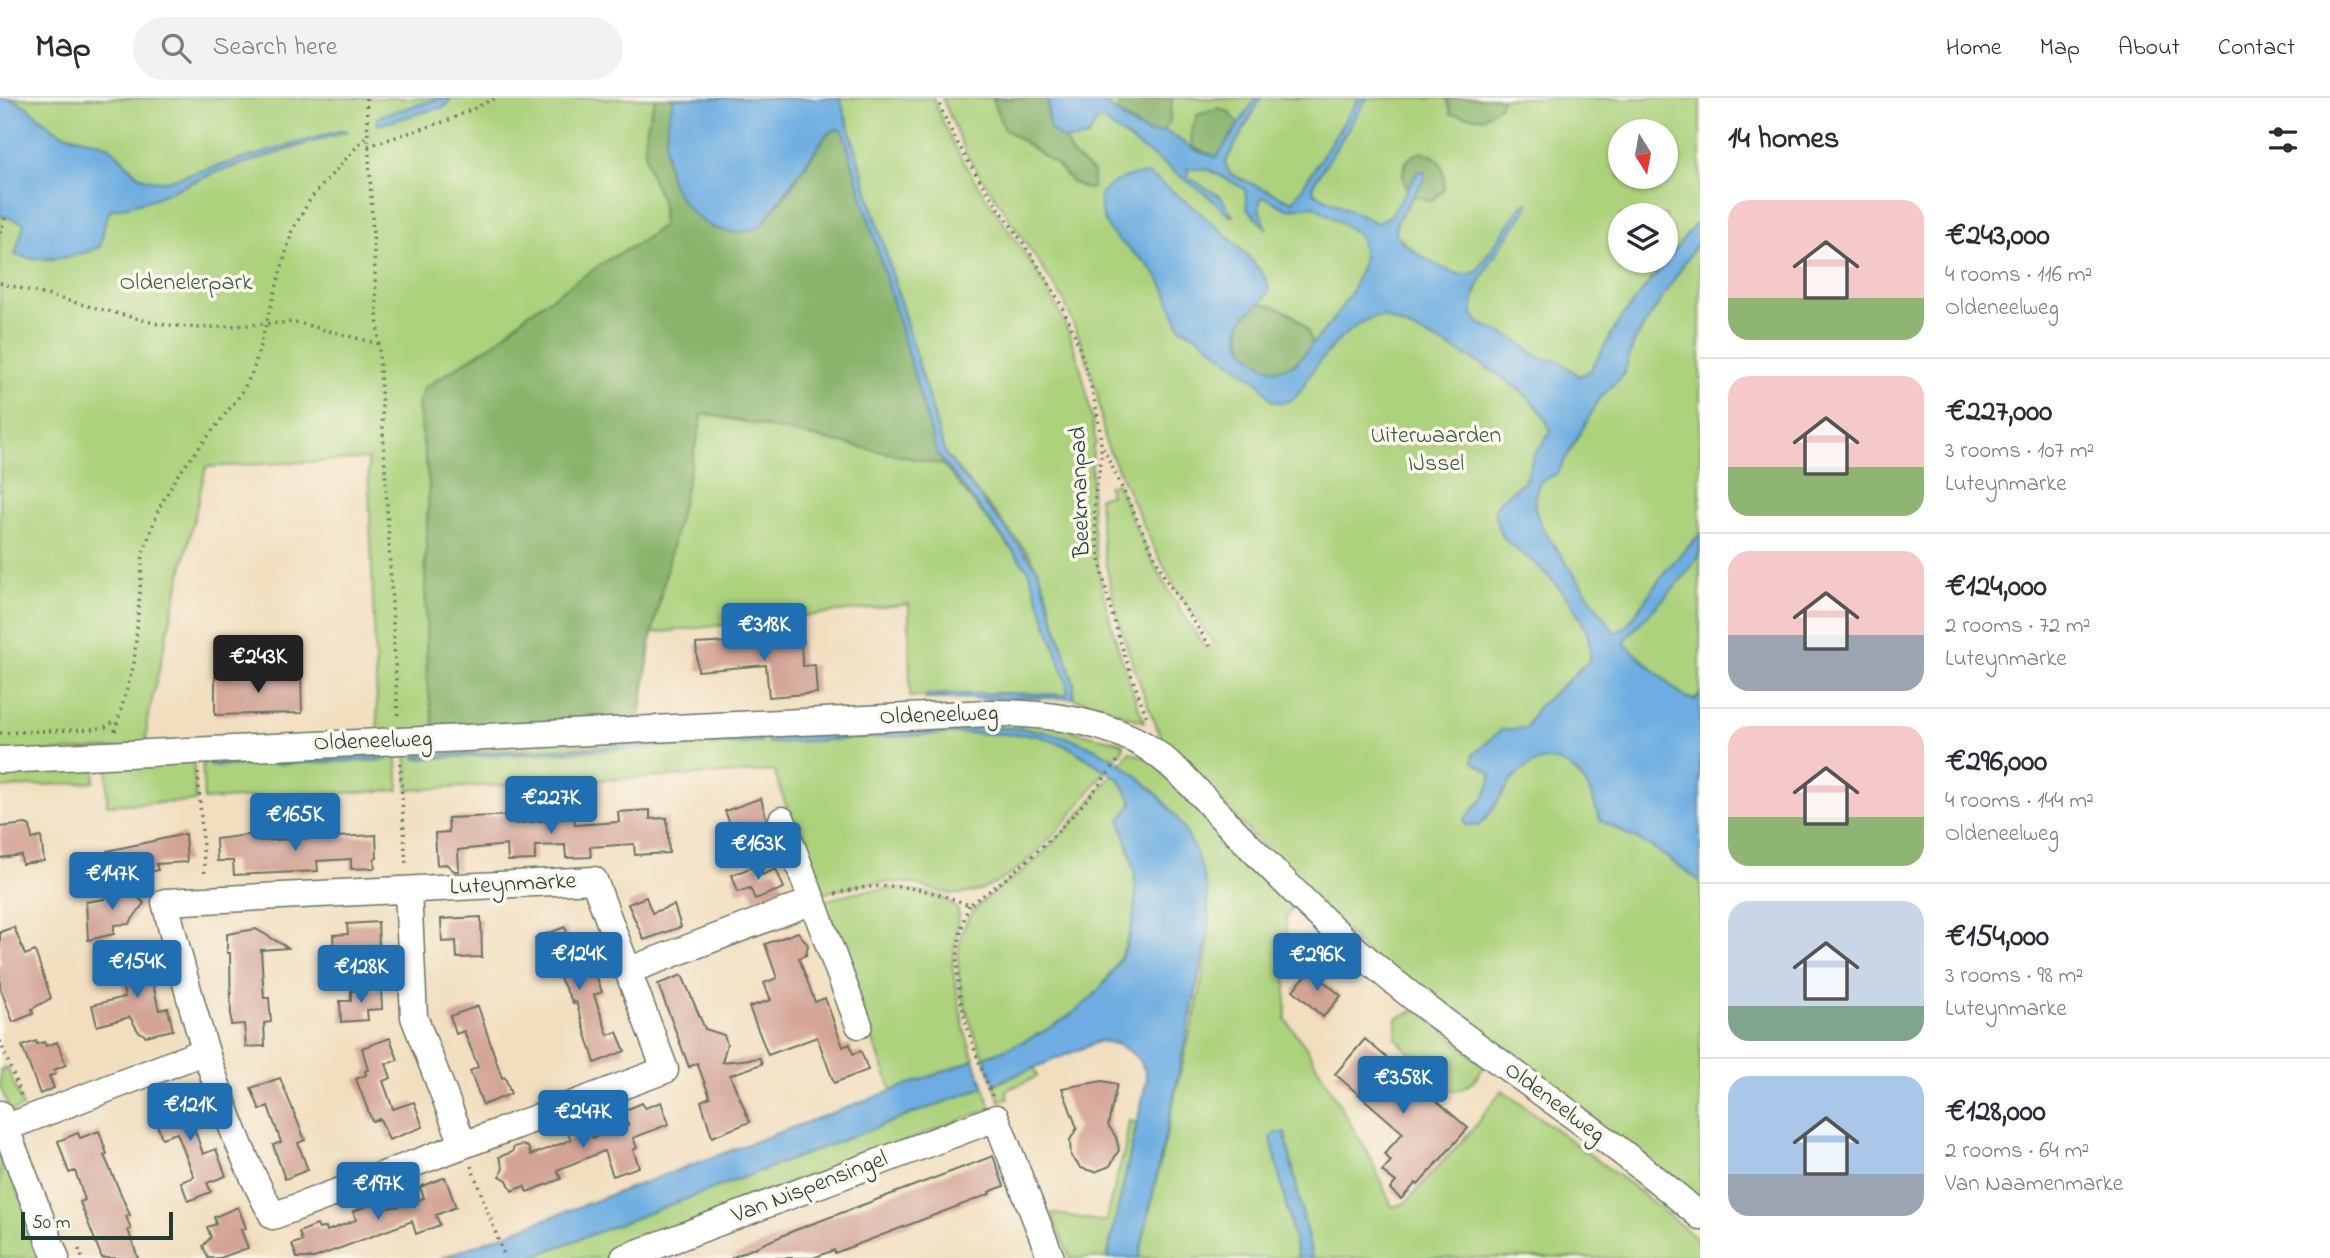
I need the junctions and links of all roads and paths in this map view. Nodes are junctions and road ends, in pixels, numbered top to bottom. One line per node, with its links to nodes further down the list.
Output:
1 (366, 98): 4 (path)
2 (496, 98): 5 (path)
3 (937, 98): 11 (path, Beekmanpad)
4 (367, 135): 5 (path); 9 (path)
5 (368, 146): 10 (path)
6 (5, 218): 7 (path)
7 (0, 233)
8 (0, 283): 9 (path)
9 (266, 323): 10 (path); 13 (path)
10 (379, 344): 15 (path)
11 (1101, 446): 12 (path); 17 (path, Beekmanpad)
12 (1210, 646)
13 (118, 720): 14 (path); 18 (path)
14 (0, 733)
15 (399, 741): 16 (street, Oldeneelweg); 17 (street, Oldeneelweg); 21 (path)
16 (197, 749): 18 (street, Oldeneelweg); 22 (path)
17 (1136, 750): 24 (path); 31 (street, Oldeneelweg)
18 (114, 754): 19 (street, Oldeneelweg)
19 (0, 760)
20 (782, 820): 23 (street)
21 (408, 890): 22 (street, Luteynmarke); 25 (street, Luteynmarke); 30 (street)
22 (206, 901): 27 (street, Luteynmarke)
23 (813, 901): 24 (path); 25 (street); 26 (street)
24 (969, 905): 28 (path)
25 (627, 971): 30 (street, Luteynmarke)
26 (859, 1026)
27 (204, 1052): 29 (street); 30 (street, Luteynmarke)
28 (995, 1109): 34 (street, Van Nispensingel); 35 (street)
29 (3, 1121): 32 (street)
30 (463, 1144): 33 (path)
31 (1700, 1216)
32 (56, 1258)
33 (505, 1258)
34 (624, 1258)
35 (1051, 1258)

